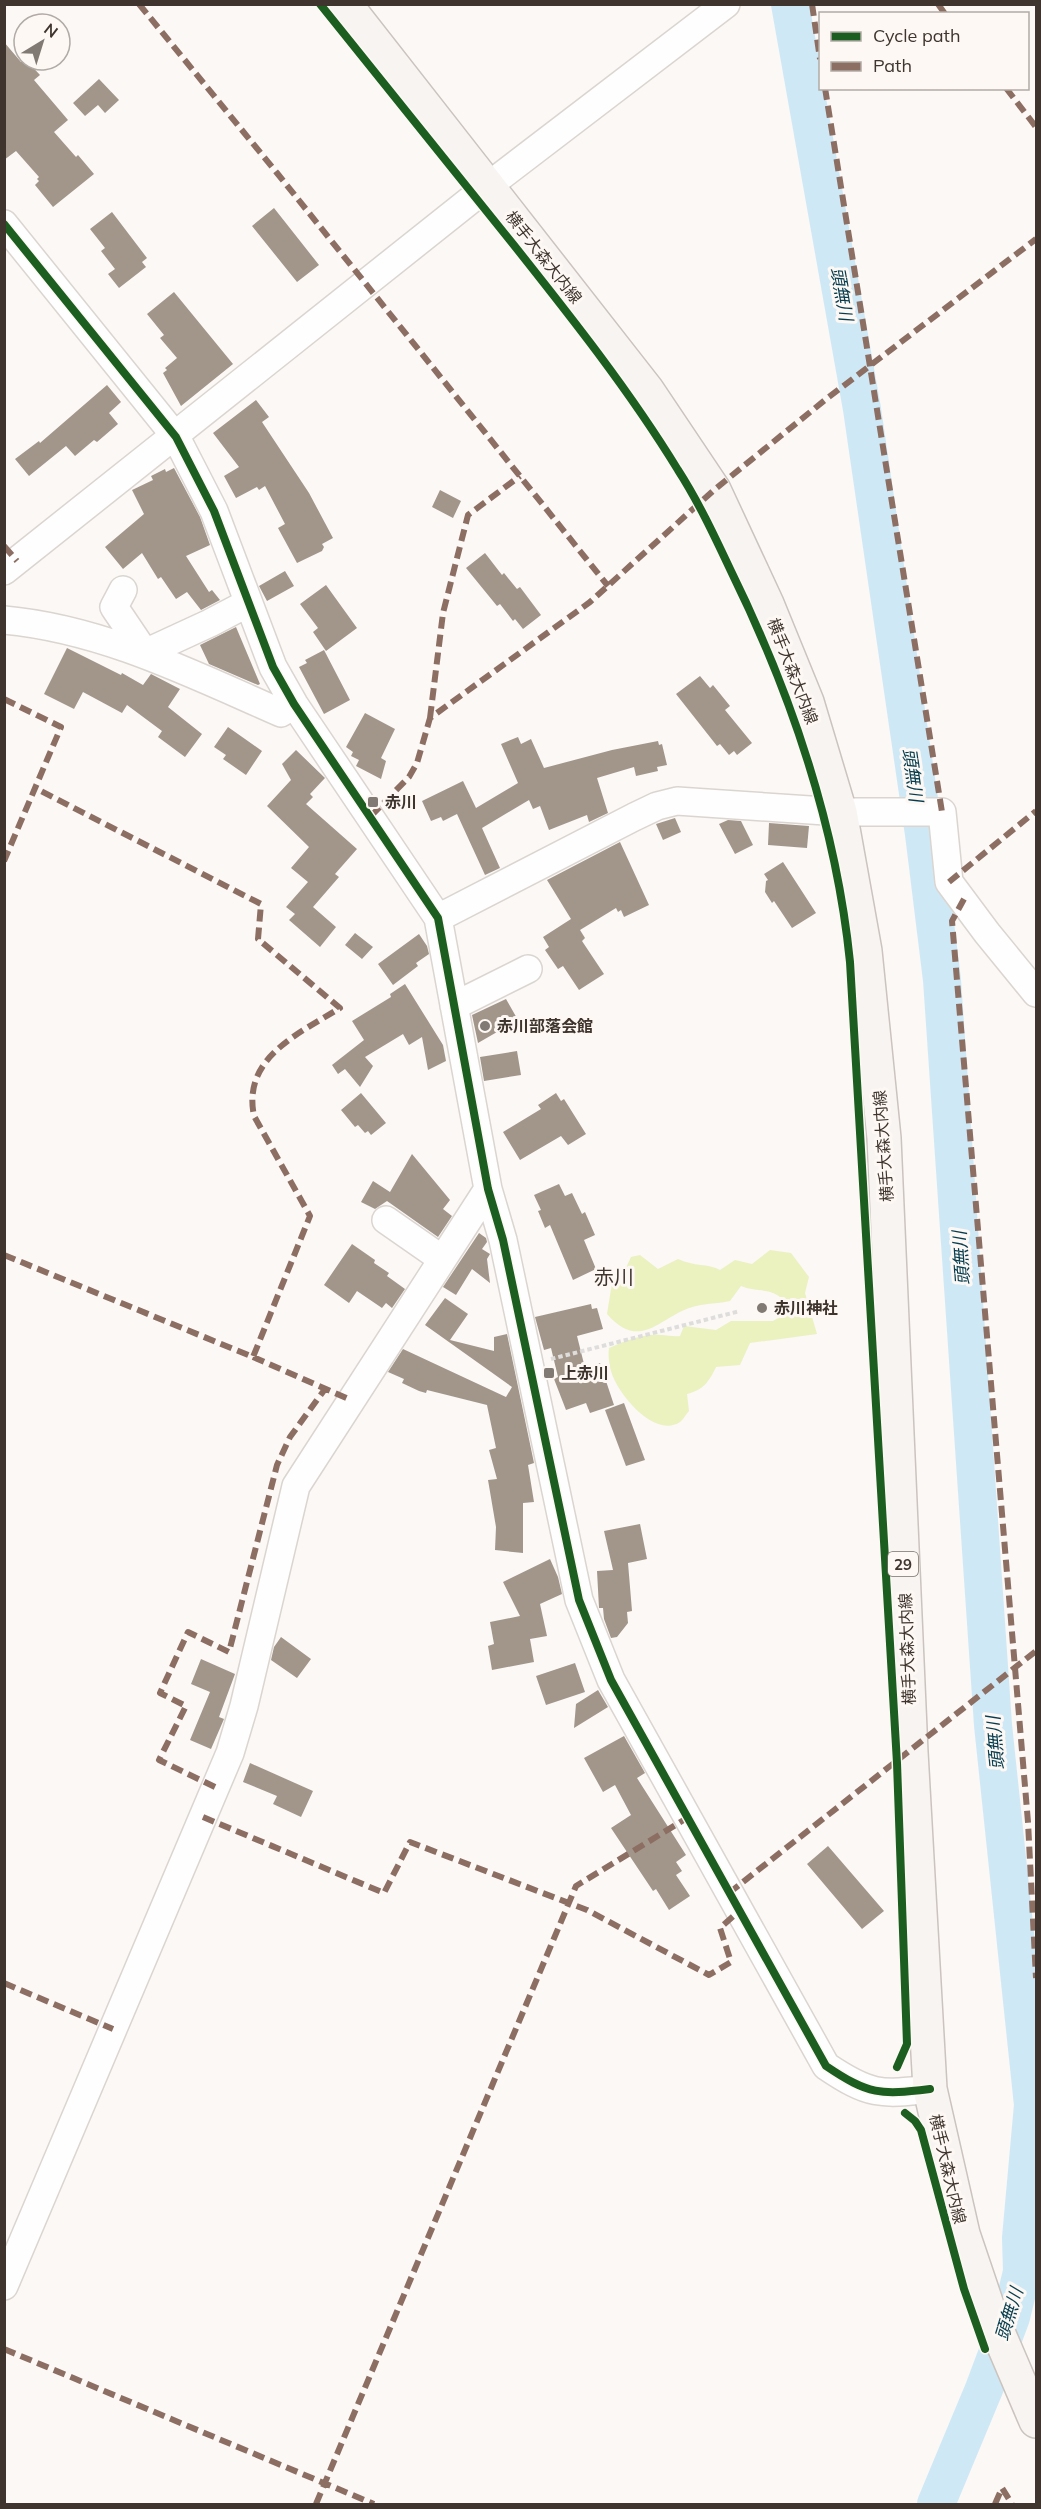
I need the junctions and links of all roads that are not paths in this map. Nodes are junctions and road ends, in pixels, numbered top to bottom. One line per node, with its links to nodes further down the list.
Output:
1 (345, 4): 3 (main road, 横手大森大内線 / 29)
2 (726, 4): 3 (street)
3 (488, 186): 5 (street); 12 (main road, 横手大森大内線 / 29)
4 (4, 224): 5 (street)
5 (176, 437): 6 (street); 8 (street)
6 (4, 571)
7 (123, 590): 10 (street)
8 (248, 603): 10 (street); 11 (street)
9 (4, 620): 10 (street)
10 (145, 653): 11 (street)
11 (294, 704): 13 (street)
12 (840, 812): 13 (street); 15 (street); 20 (main road, 横手大森大内線 / 29)
13 (438, 918): 16 (street)
14 (528, 969): 16 (street)
15 (1036, 993)
16 (454, 1006): 17 (street)
17 (488, 1189): 19 (street); 20 (street)
18 (386, 1220): 19 (street)
19 (442, 1258): 21 (street)
20 (930, 2089): 22 (main road, 横手大森大内線 / 29)
21 (4, 2286)
22 (1034, 2415)

